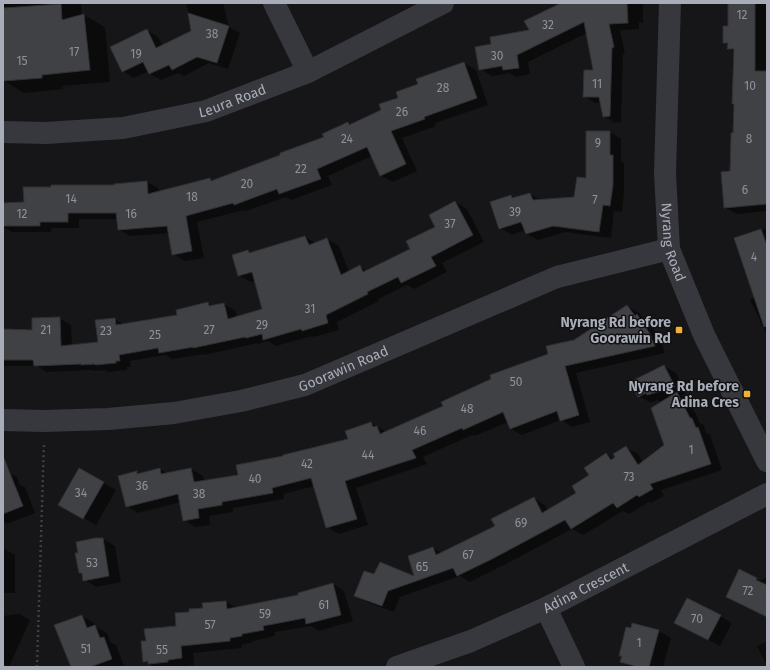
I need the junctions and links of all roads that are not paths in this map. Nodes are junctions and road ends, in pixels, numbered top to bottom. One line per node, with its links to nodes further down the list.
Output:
1 (274, 3): 4 (street)
2 (443, 3): 4 (street, Leura Road)
3 (670, 3): 6 (street, Nyrang Road)
4 (308, 72): 5 (street, Leura Road)
5 (3, 132)
6 (669, 248): 7 (street, Goorawin Road); 8 (street, Nyrang Road)
7 (3, 420)
8 (767, 461)
9 (767, 494): 10 (street, Adina Crescent)
10 (546, 608): 11 (street, Adina Crescent); 12 (street)
11 (397, 667)
12 (574, 667)

